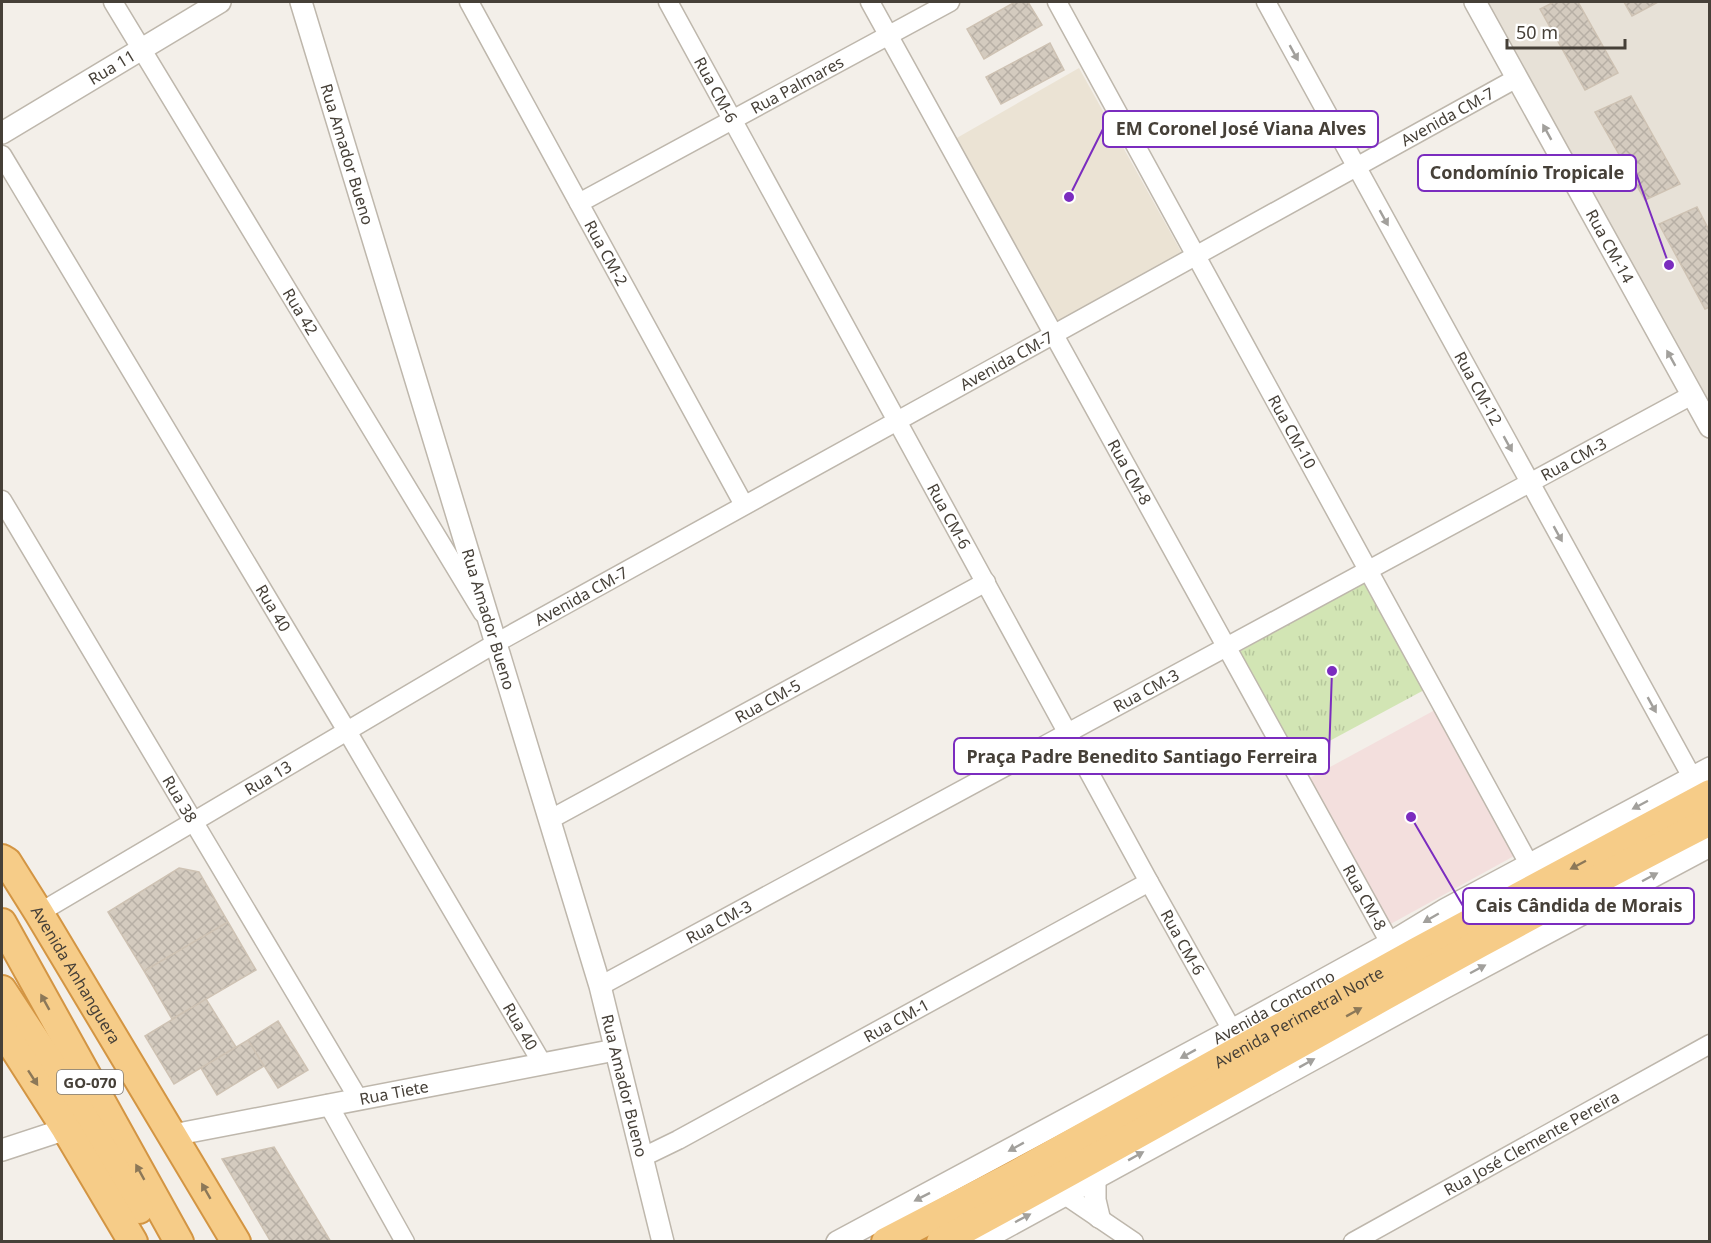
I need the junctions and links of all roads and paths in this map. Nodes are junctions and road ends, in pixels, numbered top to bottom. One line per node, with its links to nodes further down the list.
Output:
1 (113, 2): 12 (street, Rua 42)
2 (220, 2): 12 (street, Rua 11)
3 (302, 2): 29 (street, Rua Amador Bueno)
4 (469, 2): 18 (street, Rua CM-2)
5 (668, 2): 14 (street, Rua CM-6)
6 (870, 2): 11 (street, Rua CM-8)
7 (950, 2): 11 (street, Rua Palmares)
8 (1057, 2): 19 (street, Rua CM-10)
9 (1266, 2): 17 (street, Rua CM-12, one-way to 17)
10 (1475, 2): 13 (street, Rua CM-14)
11 (888, 35): 14 (street, Rua Palmares); 20 (street, Rua CM-8)
12 (141, 49): 15 (street, Rua 11); 29 (street, Rua 42)
13 (1517, 78): 17 (street, Avenida CM-7); 21 (street, Rua CM-14, one-way to 13)
14 (733, 120): 18 (street, Rua Palmares); 22 (street, Rua CM-6)
15 (2, 134)
16 (2, 155): 32 (street, Rua 40)
17 (1356, 167): 19 (street, Avenida CM-7); 24 (street, Rua CM-12, one-way to 24)
18 (579, 203): 26 (street, Rua CM-2)
19 (1196, 255): 20 (street, Avenida CM-7); 27 (street, Rua CM-10)
20 (1053, 334): 22 (street, Avenida CM-7); 31 (street, Rua CM-8)
21 (1692, 395): 23 (street, Rua CM-14); 24 (street, Rua CM-3)
22 (897, 421): 26 (street, Avenida CM-7); 28 (street, Rua CM-6)
23 (1710, 428)
24 (1530, 483): 27 (street, Rua CM-3); 34 (street, Rua CM-12, one-way to 34)
25 (2, 500): 36 (street, Rua 38)
26 (744, 505): 30 (street, Avenida CM-7)
27 (1368, 570): 31 (street, Rua CM-3); 39 (street, Rua CM-10)
28 (986, 582): 33 (street, Rua CM-6); 35 (street, Rua CM-5)
29 (489, 620): 30 (street, Rua Amador Bueno)
30 (496, 643): 32 (street, Rua 13); 35 (street, Rua Amador Bueno)
31 (1226, 647): 33 (street, Rua CM-3); 43 (street, Rua CM-8)
32 (347, 731): 36 (street, Rua 13); 50 (street, Rua 40)
33 (1068, 733): 40 (street, Rua CM-6); 44 (street, Rua CM-3)
34 (1705, 794): 39 (street, Avenida Contorno, one-way to 39); 58 (highway, Avenida Perimetral Norte, one-way to 58); 60 (highway, Avenida Perimetral Norte, one-way to 34)
35 (549, 820): 44 (street, Rua Amador Bueno)
36 (194, 822): 41 (street, Rua 13); 51 (street, Rua 38)
37 (1710, 846): 59 (street, one-way to 37)
38 (3, 858): 41 (highway, Avenida Anhanguera)
39 (1529, 864): 43 (street, Avenida Contorno, one-way to 43)
40 (1149, 882): 47 (street, Rua CM-6); 56 (street, Rua CM-1)
41 (39, 913): 54 (highway, Avenida Anhanguera)
42 (2, 923): 64 (highway, GO-070, one-way to 42)
43 (1390, 943): 47 (street, Avenida Contorno)
44 (600, 986): 49 (street, Rua Amador Bueno)
45 (2, 990): 63 (highway, GO-070)
46 (2, 1029): 53 (highway, one-way to 53)
47 (1232, 1030): 57 (street, Avenida Contorno, one-way to 57)
48 (1710, 1044): 73 (street, Rua José Clemente Pereira)
49 (615, 1050): 50 (street, Rua Tiete); 56 (street, Rua Amador Bueno)
50 (542, 1063): 51 (street, Rua Tiete)
51 (358, 1098): 52 (street, Rua Tiete)
52 (328, 1104): 54 (street, Rua Tiete); 66 (street)
53 (66, 1129): 55 (street); 62 (highway)
54 (173, 1135): 65 (highway, Avenida Anhanguera, one-way to 54)
55 (2, 1150)
56 (643, 1157): 67 (street, Rua Amador Bueno)
57 (974, 1170): 58 (street); 68 (street, Avenida Contorno, one-way to 68)
58 (1013, 1176): 60 (street); 69 (highway, Avenida Perimetral Norte)
59 (1095, 1179): 60 (street); 61 (street)
60 (1056, 1190): 61 (street); 70 (highway, Avenida Perimetral Norte); 71 (street, one-way to 60)
61 (1099, 1217): 72 (street)
62 (133, 1242)
63 (159, 1242)
64 (179, 1242)
65 (236, 1242)
66 (405, 1242)
67 (663, 1242)
68 (837, 1242)
69 (886, 1242)
70 (941, 1242)
71 (979, 1242)
72 (1134, 1242)
73 (1353, 1242)

